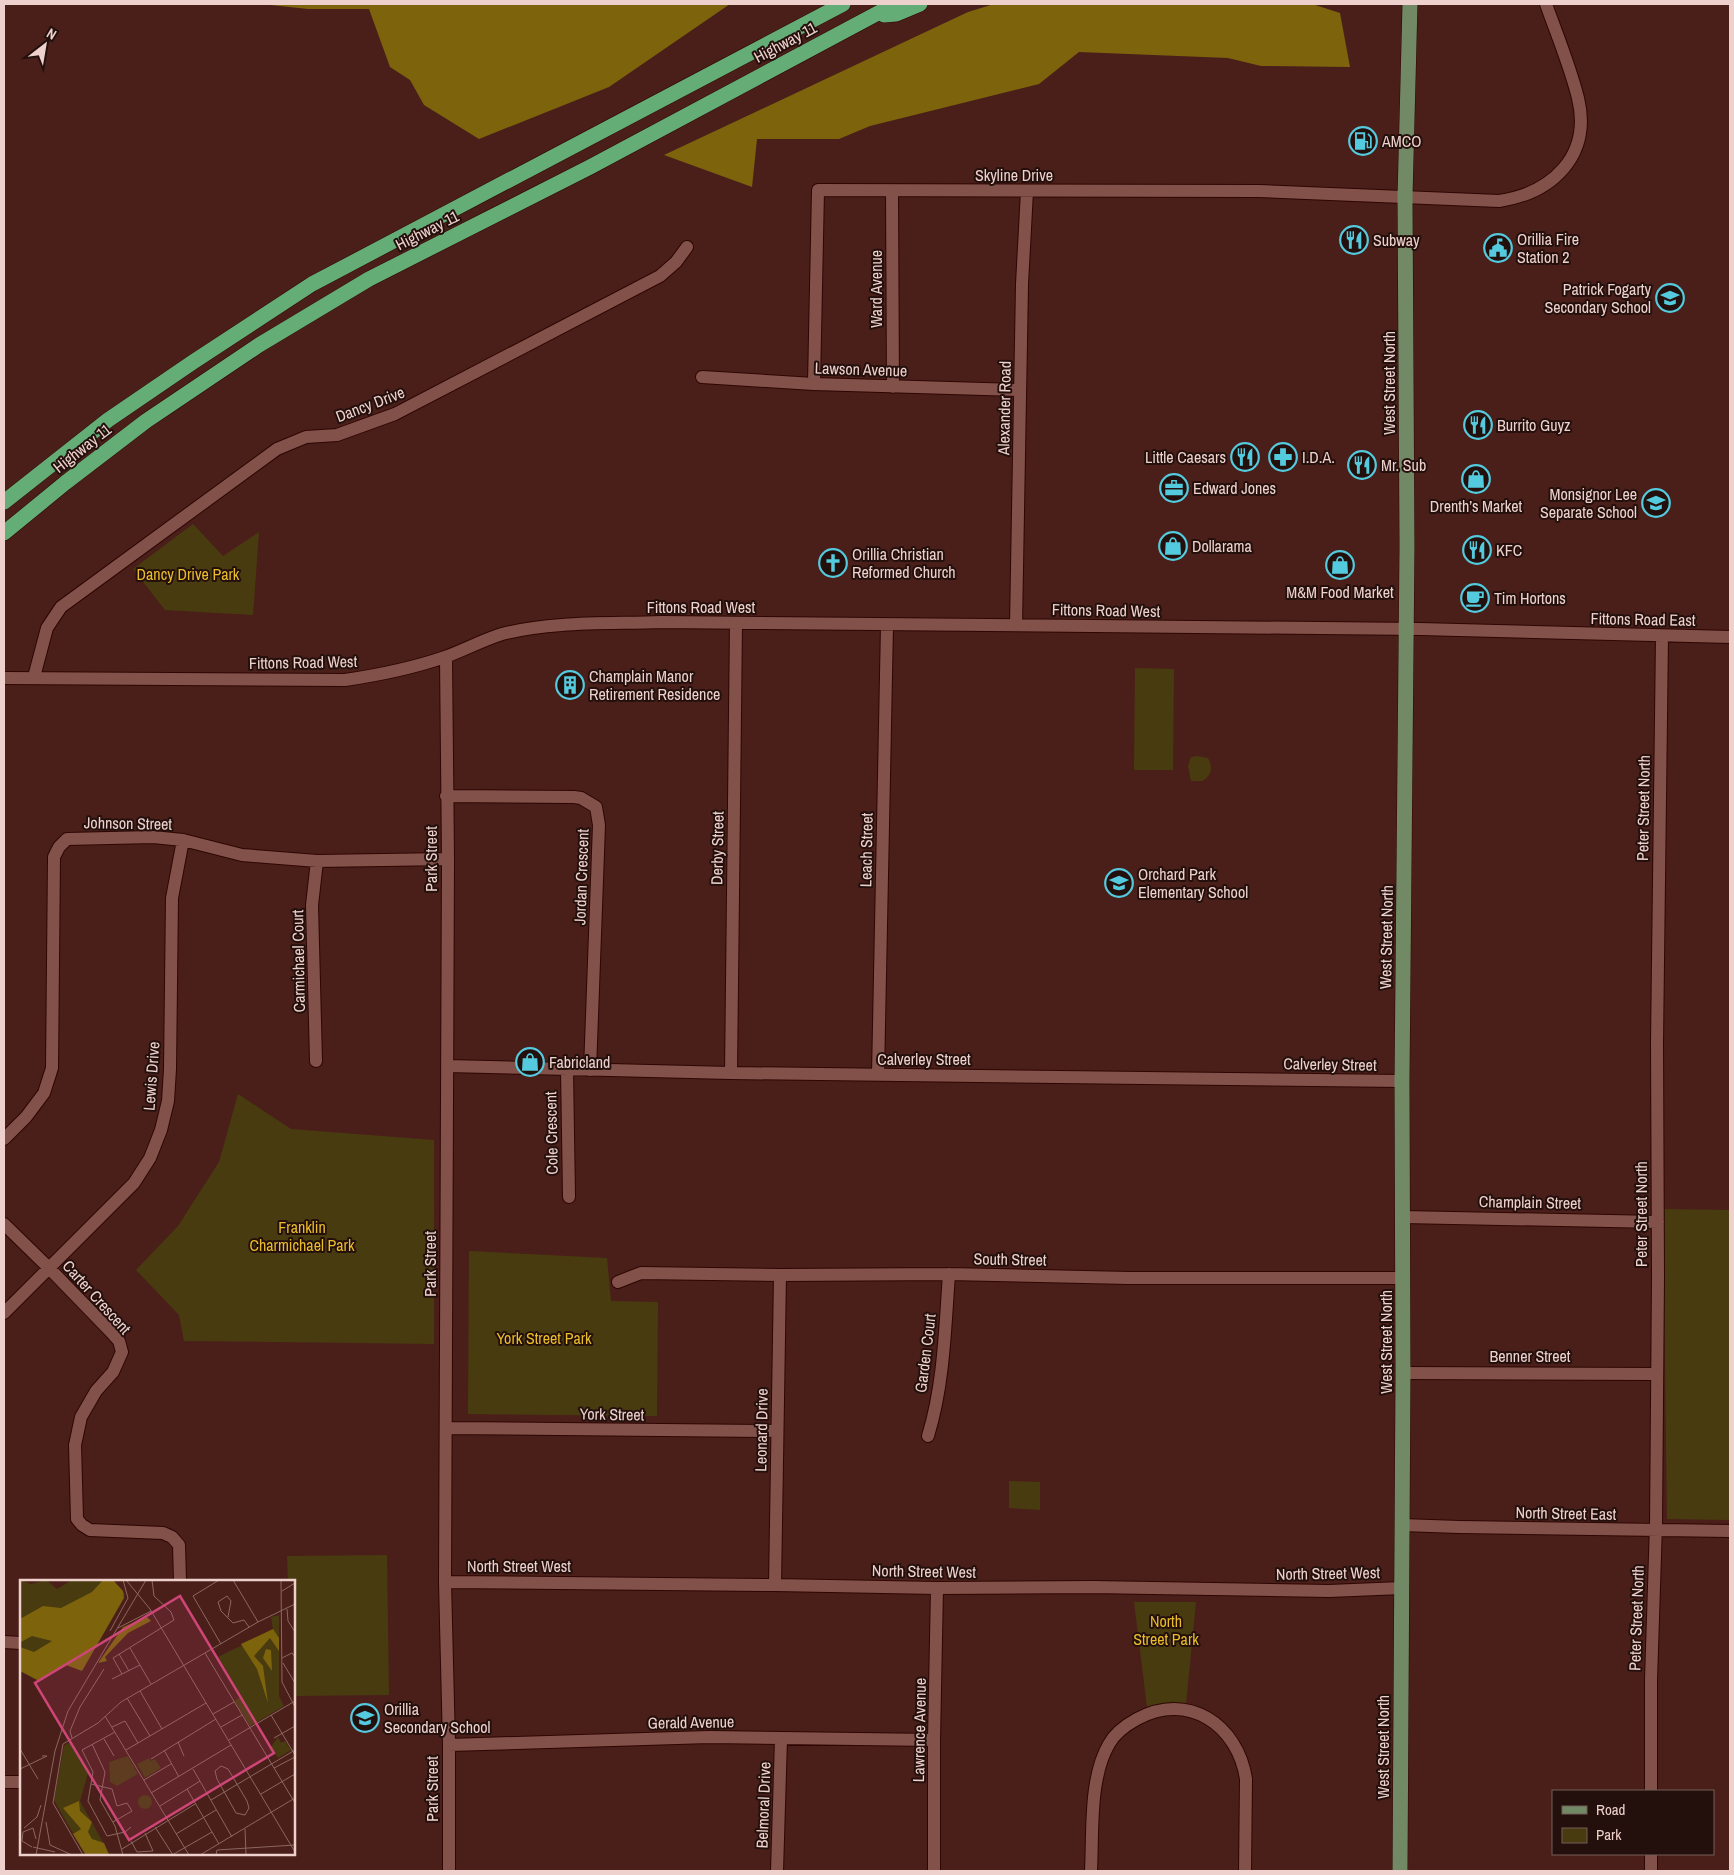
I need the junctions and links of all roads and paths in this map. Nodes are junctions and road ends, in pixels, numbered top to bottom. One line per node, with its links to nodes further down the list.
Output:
1 (828, 4): 8 (highway)
2 (843, 4): 8 (highway, Highway 11)
3 (895, 4): 7 (highway, Highway 11)
4 (920, 4): 7 (highway)
5 (1410, 4): 11 (main road, West Street North)
6 (1546, 4): 11 (street, Skyline Drive)
7 (870, 16): 18 (highway, Highway 11)
8 (808, 22): 17 (highway, Highway 11)
9 (892, 191): 10 (street, Skyline Drive); 14 (street, Skyline Drive); 15 (street, Ward Avenue)
10 (1027, 191): 11 (street, Skyline Drive); 16 (street, Alexander Road)
11 (1405, 197): 22 (main road, West Street North)
12 (687, 247): 26 (street, Dancy Drive)
13 (702, 377): 14 (street, Lawson Avenue)
14 (814, 384): 15 (street, Lawson Avenue)
15 (892, 386): 16 (street, Lawson Avenue)
16 (1020, 390): 20 (street, Alexander Road)
17 (4, 502)
18 (4, 534)
19 (736, 623): 21 (street, Fittons Road West); 25 (street, Fittons Road West); 36 (street, Derby Street)
20 (1016, 625): 21 (street, Fittons Road West); 22 (street, Fittons Road West)
21 (887, 626): 37 (street, Leach Street)
22 (1405, 630): 23 (street, Fittons Road East); 38 (main road, West Street North)
23 (1662, 636): 24 (street, Fittons Road East); 42 (street, Peter Street North)
24 (1730, 637)
25 (446, 657): 26 (street, Fittons Road West); 28 (street, Park Street)
26 (34, 677): 27 (street, Fittons Road West)
27 (4, 678)
28 (446, 796): 30 (street, Park Street); 35 (street, Jordan Crescent)
29 (183, 840): 31 (street, Johnson Street); 39 (street, Johnson Street); 44 (street, Lewis Drive)
30 (448, 860): 31 (street, Johnson Street); 33 (street, Park Street)
31 (317, 862): 32 (street, Carmichael Court)
32 (316, 1061)
33 (447, 1066): 34 (street, Calverley Street); 52 (street, Park Street)
34 (567, 1069): 35 (street, Calverley Street); 40 (street, Cole Crescent)
35 (590, 1070): 36 (street, Calverley Street)
36 (731, 1073): 37 (street, Calverley Street)
37 (878, 1075): 38 (street, Calverley Street)
38 (1402, 1081): 41 (main road, West Street North)
39 (4, 1139)
40 (568, 1197)
41 (1403, 1217): 42 (street, Champlain Street); 47 (main road, West Street North)
42 (1658, 1222): 51 (street, Peter Street North)
43 (4, 1224): 44 (street, Carter Crescent)
44 (50, 1268): 49 (street, Lewis Drive); 58 (street, Carter Crescent)
45 (949, 1274): 46 (street, South Street); 47 (street, South Street); 54 (street, Garden Court)
46 (780, 1275): 48 (street, South Street); 53 (street, Leonard Drive)
47 (1403, 1278): 50 (main road, West Street North)
48 (618, 1282)
49 (4, 1313)
50 (1403, 1373): 51 (street, Benner Street); 55 (main road, West Street North)
51 (1657, 1374): 56 (street, Peter Street North)
52 (446, 1428): 53 (street, York Street); 59 (street, Park Street)
53 (777, 1432): 60 (street, Leonard Drive)
54 (928, 1436)
55 (1402, 1525): 56 (street, North Street East); 62 (main road, West Street North)
56 (1656, 1530): 57 (street, North Street East); 70 (street, Peter Street North)
57 (1730, 1531)
58 (180, 1580)
59 (445, 1582): 60 (street, North Street West); 67 (street, Park Street)
60 (775, 1585): 61 (street, North Street West)
61 (937, 1588): 62 (street, North Street West); 66 (street, Lawrence Avenue)
62 (1402, 1588): 77 (main road, West Street North)
63 (4, 1642): 64 (street)
64 (20, 1643)
65 (781, 1739): 66 (street, Gerald Avenue); 67 (street, Gerald Avenue); 73 (street, Belmoral Drive)
66 (934, 1740): 74 (street, Lawrence Avenue)
67 (448, 1744): 72 (street, Park Street)
68 (4, 1782): 69 (street)
69 (20, 1782)
70 (1651, 1790)
71 (1651, 1855): 78 (street)
72 (448, 1871)
73 (777, 1871)
74 (934, 1871)
75 (1091, 1871): 76 (street)
76 (1245, 1871)
77 (1400, 1871)
78 (1651, 1871)

